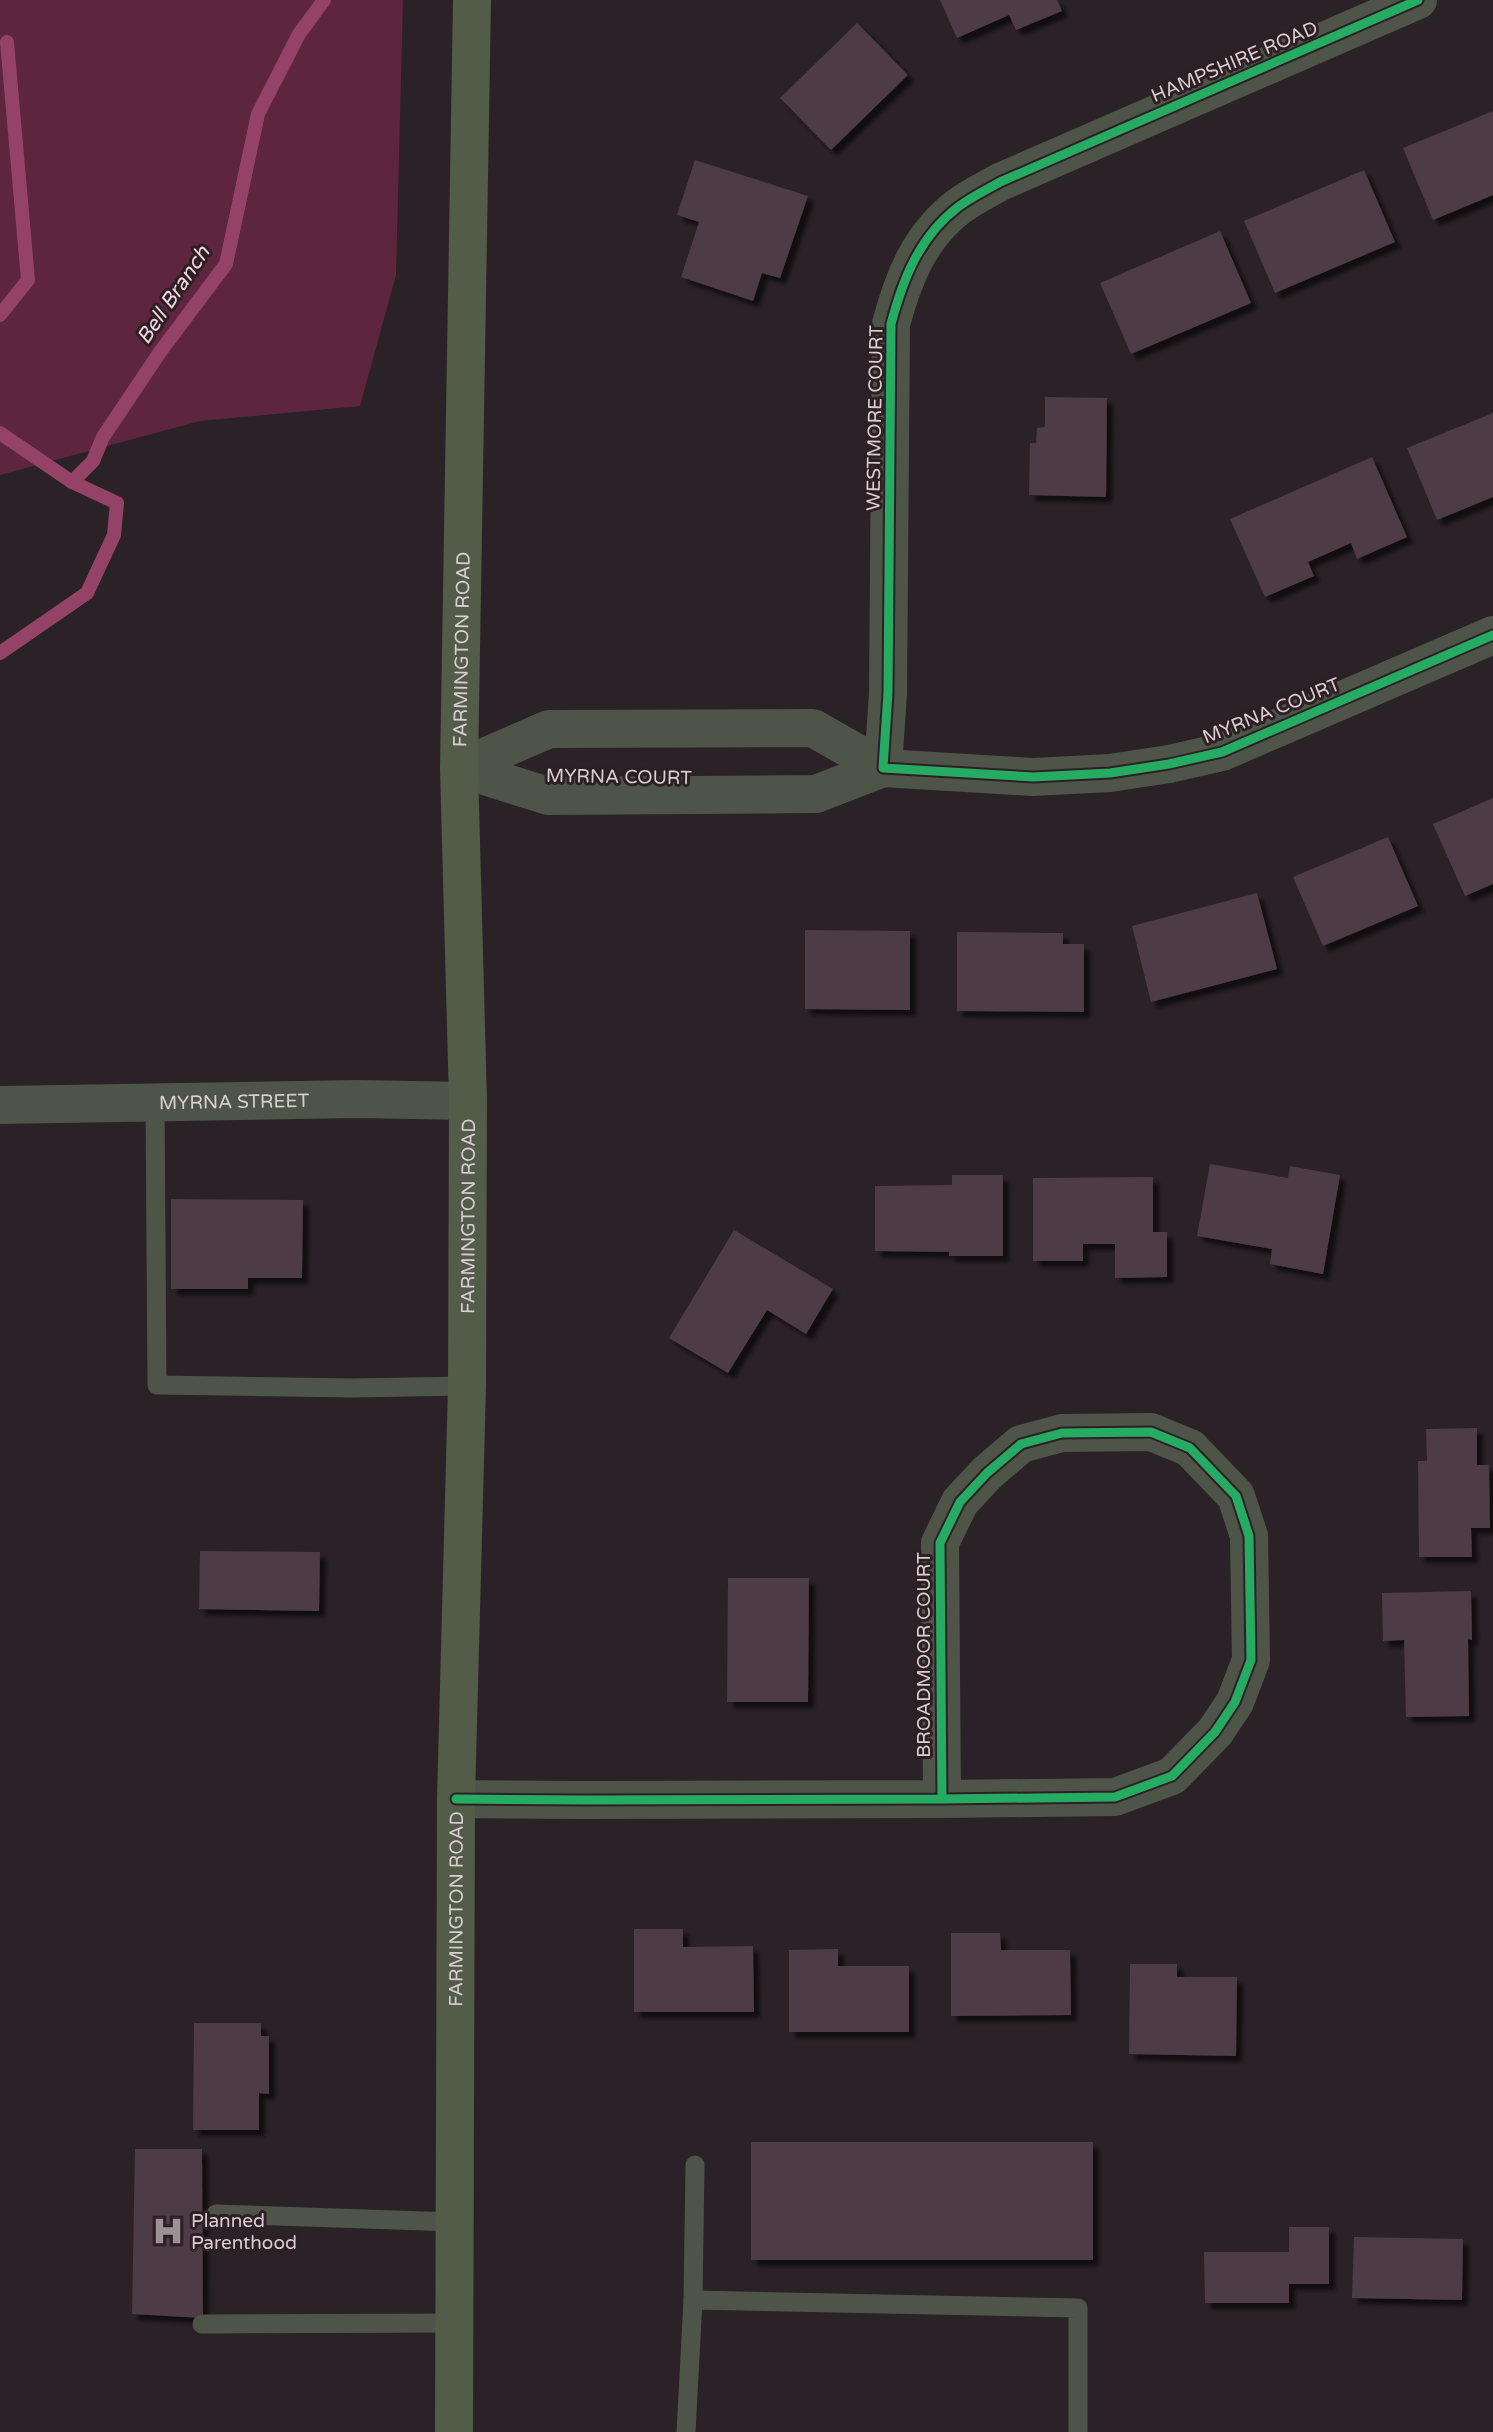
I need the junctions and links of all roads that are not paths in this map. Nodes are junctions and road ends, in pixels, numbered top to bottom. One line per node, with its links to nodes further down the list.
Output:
1 (472, 0): 5 (main road, FARMINGTON ROAD)
2 (1418, 0): 3 (street, HAMPSHIRE ROAD)
3 (1102, 137): 6 (street, WESTMORE COURT)
4 (1493, 635): 6 (street, MYRNA COURT)
5 (459, 768): 6 (street, MYRNA COURT); 6 (street, MYRNA COURT); 7 (main road, FARMINGTON ROAD)
6 (883, 768)
7 (468, 1101): 8 (street, MYRNA STREET); 10 (main road, FARMINGTON ROAD)
8 (155, 1102): 9 (street, MYRNA STREET); 10 (lane)
9 (0, 1105)
10 (467, 1386): 11 (main road, FARMINGTON ROAD)
11 (456, 1799): 12 (street, BROADMOOR COURT); 15 (main road, FARMINGTON ROAD)
12 (942, 1799): 12 (street, BROADMOOR COURT)
13 (695, 2165): 16 (lane)
14 (216, 2214): 15 (lane)
15 (454, 2222): 17 (main road, FARMINGTON ROAD)
16 (693, 2300): 20 (lane); 21 (lane)
17 (454, 2323): 18 (lane); 19 (main road, FARMINGTON ROAD)
18 (202, 2324)
19 (454, 2432)
20 (686, 2432)
21 (1078, 2432)

